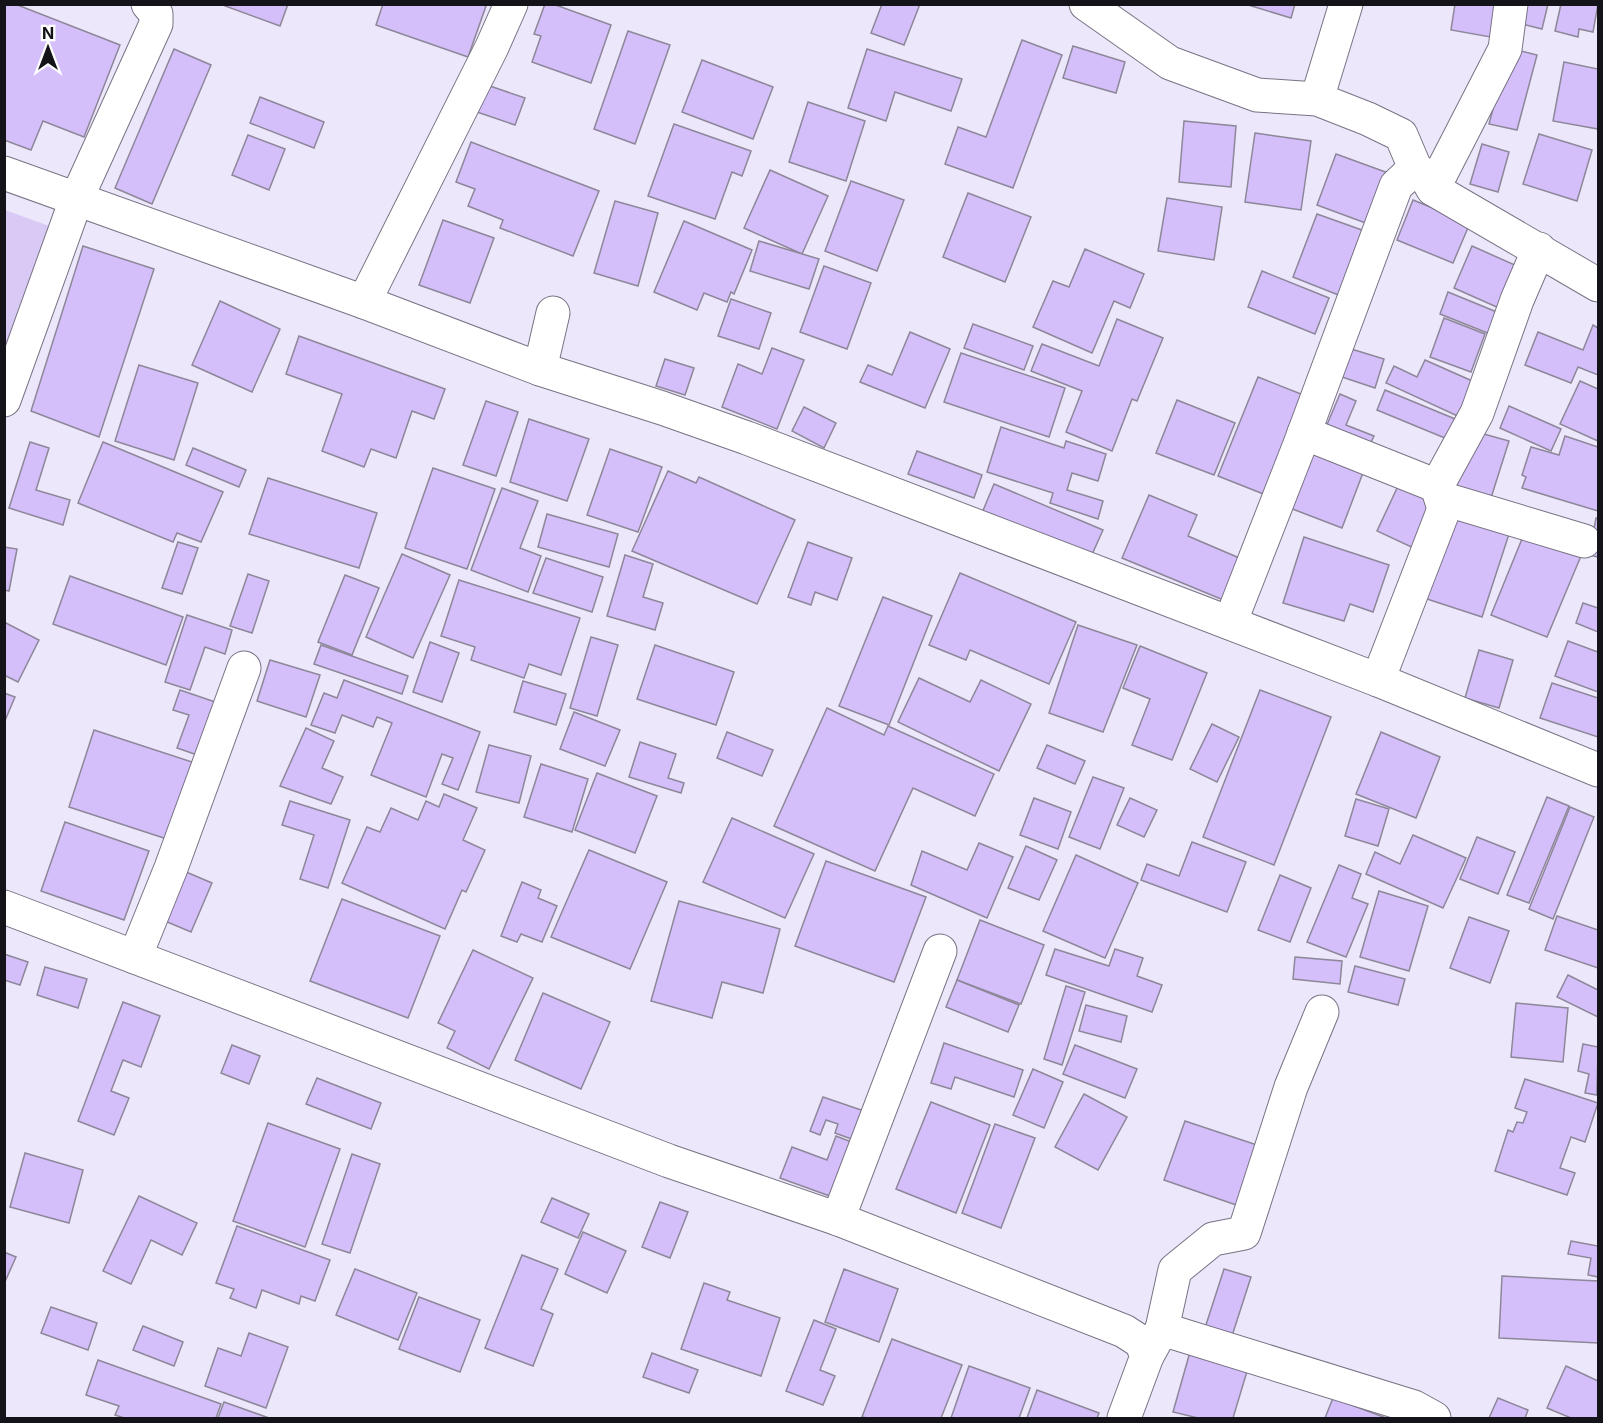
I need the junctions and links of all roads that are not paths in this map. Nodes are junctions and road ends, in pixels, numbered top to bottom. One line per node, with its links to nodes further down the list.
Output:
1 (148, 4): 9 (street)
2 (511, 4): 12 (street)
3 (1086, 4): 6 (street)
4 (1346, 4): 6 (street)
5 (1511, 4): 8 (street)
6 (1317, 99): 8 (street)
7 (4, 173): 9 (street)
8 (1424, 179): 10 (street); 16 (street)
9 (76, 200): 12 (street); 15 (street)
10 (1539, 249): 11 (street); 17 (street)
11 (1599, 285)
12 (364, 302): 14 (street)
13 (553, 313): 14 (street)
14 (540, 369): 19 (street)
15 (4, 400)
16 (1304, 433): 17 (street); 19 (street)
17 (1439, 492): 18 (street); 21 (street)
18 (1584, 541)
19 (1230, 623): 21 (street)
20 (244, 668): 25 (street)
21 (1378, 680): 22 (street)
22 (1599, 770)
23 (4, 907): 25 (street)
24 (940, 951): 27 (street)
25 (135, 957): 27 (street)
26 (1322, 1012): 28 (street)
27 (838, 1219): 28 (street)
28 (1155, 1343): 29 (street); 30 (street)
29 (1124, 1419)
30 (1434, 1419)

